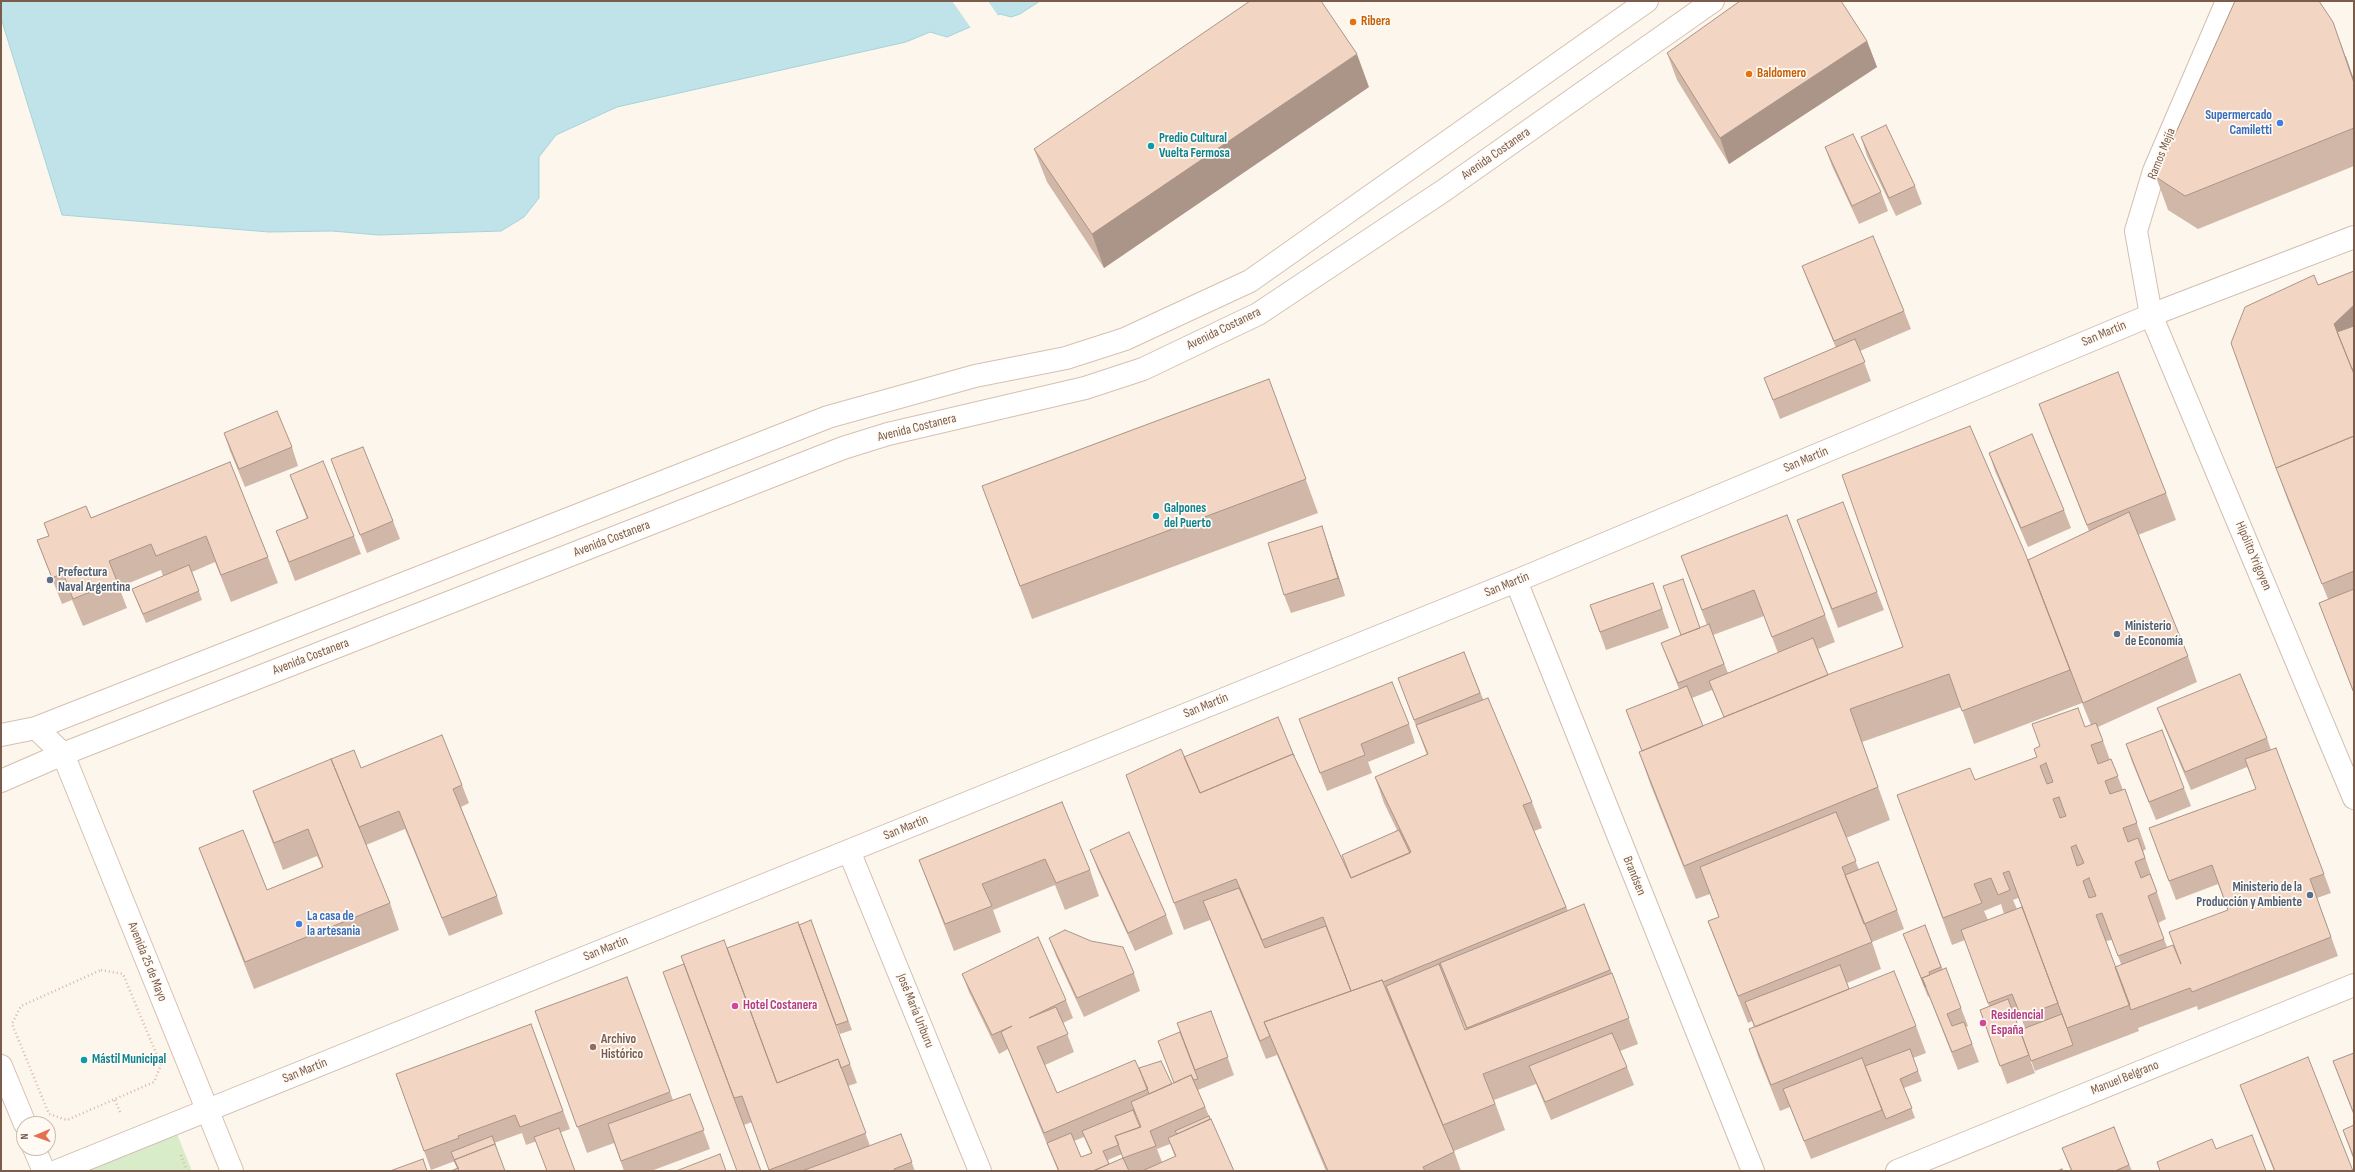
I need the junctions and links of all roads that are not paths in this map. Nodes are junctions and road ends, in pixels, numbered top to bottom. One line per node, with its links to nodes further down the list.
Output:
1 (1647, 1): 7 (street)
2 (1713, 1): 9 (street, Avenida Costanera)
3 (2227, 1): 5 (street, Ramos Mejía)
4 (2354, 237): 5 (street, San Martín)
5 (2151, 315): 6 (street, San Martín); 11 (street, Hipólito Yrigoyen)
6 (1516, 582): 12 (street, San Martín); 22 (street, Brandsen)
7 (36, 728): 8 (street); 9 (street)
8 (1, 735)
9 (63, 754): 10 (street, Avenida Costanera); 15 (street, Avenida 25 de Mayo)
10 (1, 780)
11 (2354, 798)
12 (850, 850): 15 (street, San Martín); 21 (street, José María Uriburu)
13 (2354, 985): 23 (street, Manuel Belgrano)
14 (1, 1066): 16 (street)
15 (207, 1110): 19 (street, San Martín); 20 (street, Avenida 25 de Mayo)
16 (22, 1116)
17 (37, 1156): 18 (street)
18 (44, 1171)
19 (57, 1171)
20 (232, 1171)
21 (980, 1171)
22 (1753, 1171)
23 (1897, 1171)

